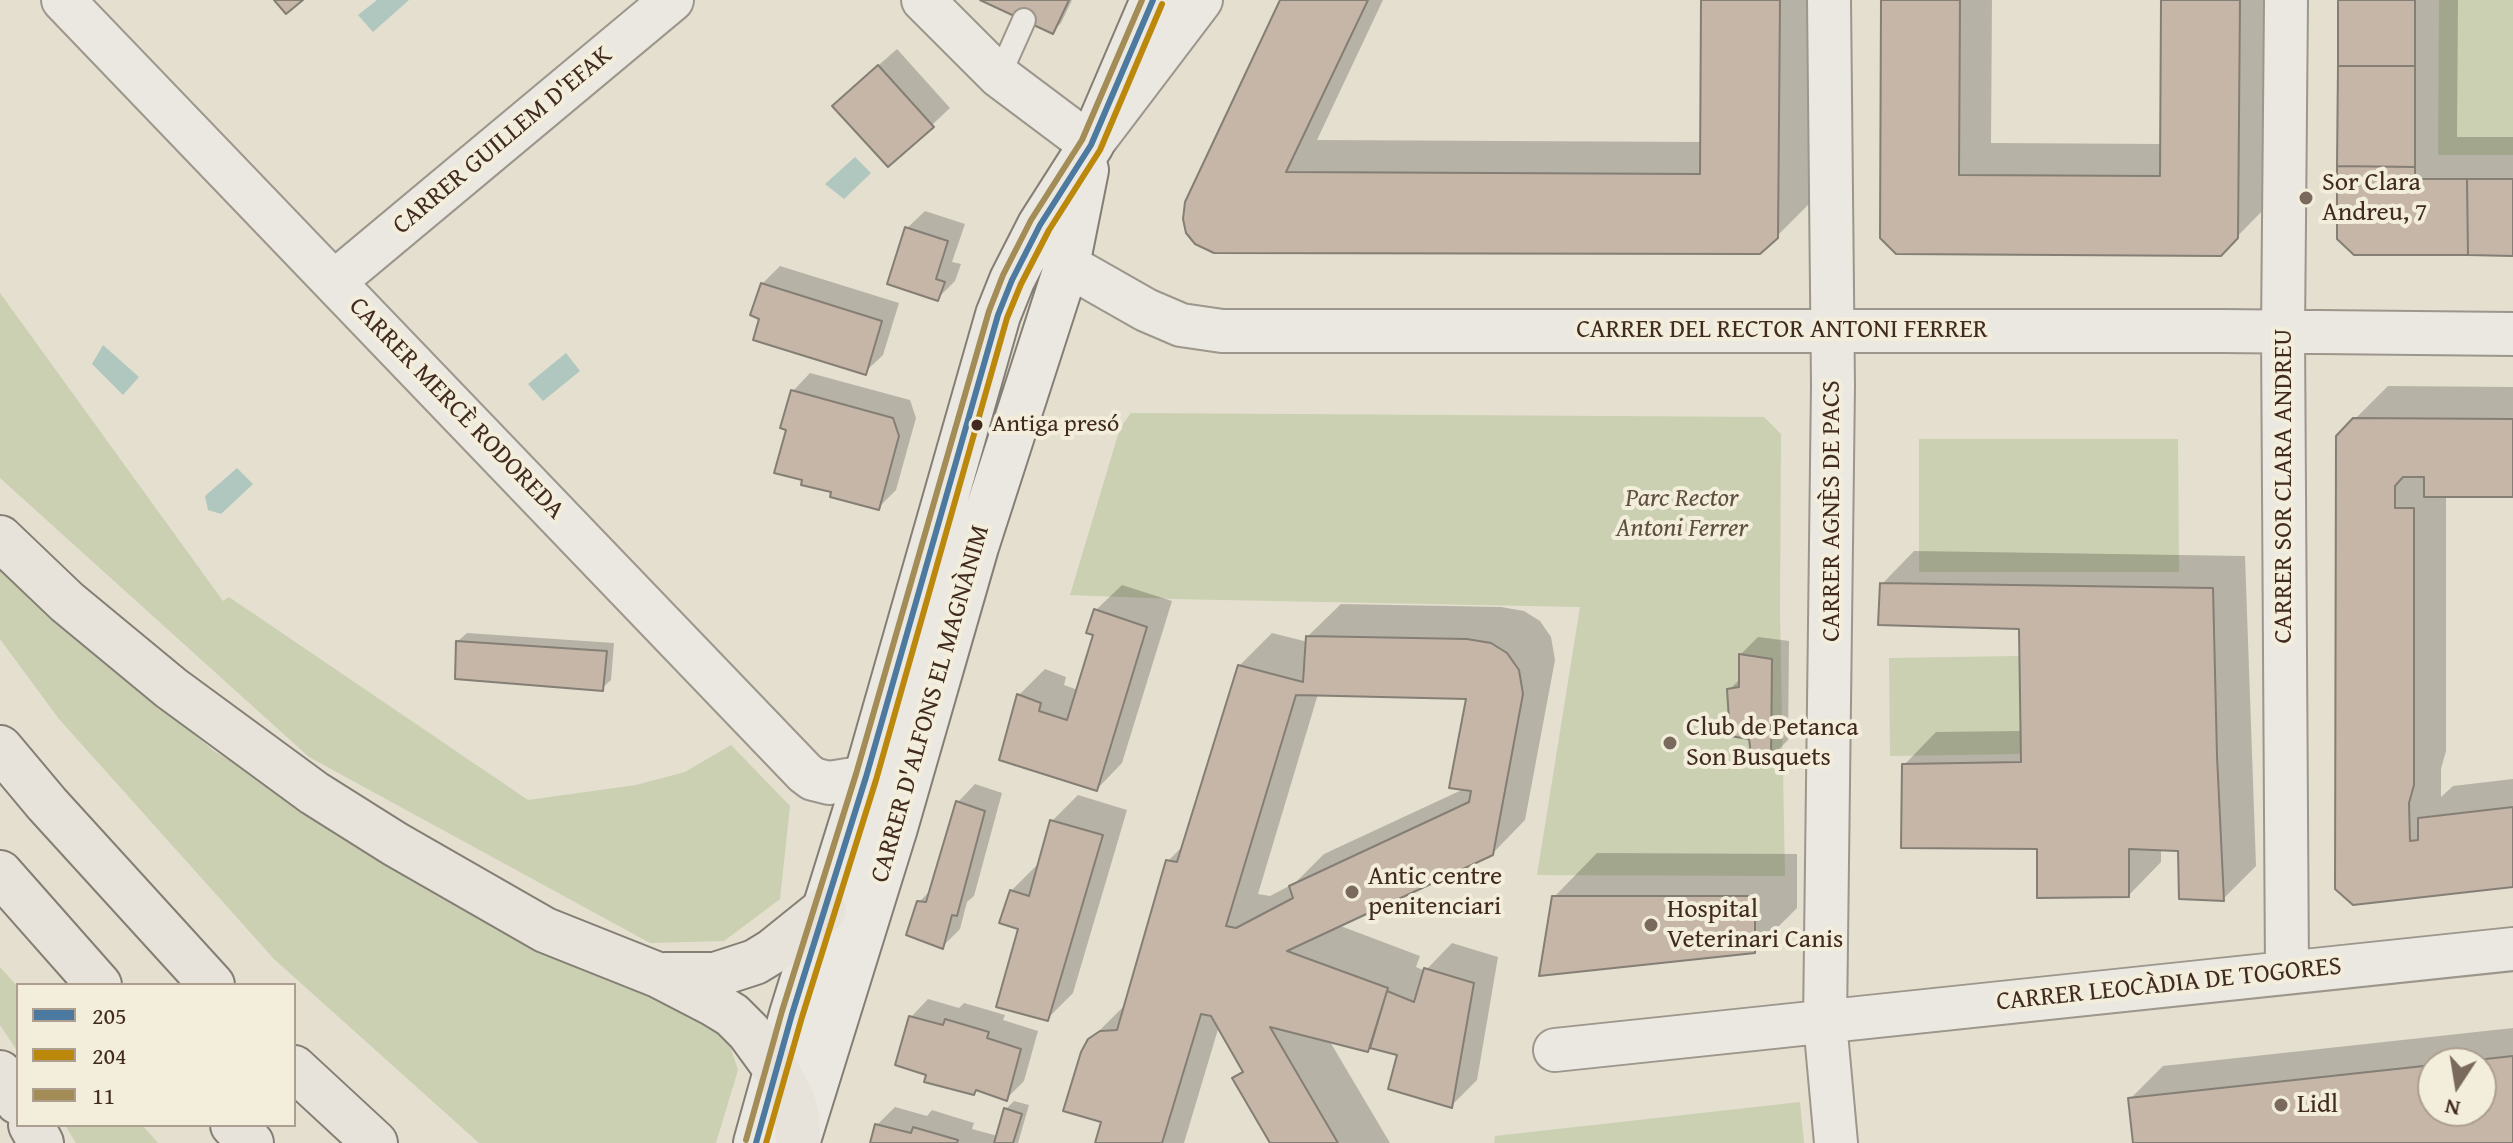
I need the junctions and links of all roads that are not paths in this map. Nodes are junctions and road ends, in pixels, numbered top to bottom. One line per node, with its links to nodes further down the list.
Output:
1 (63, 0): 13 (street, CARRER MERCÈ RODOREDA)
2 (672, 0): 13 (street, CARRER GUILLEM D'EFAK)
3 (923, 0): 9 (street)
4 (1153, 0): 10 (main road, CARRER D'ALFONS EL MAGNÀNIM)
5 (1201, 0): 10 (street, CARRER D'ALFONS EL MAGNÀNIM)
6 (1829, 0): 14 (street, CARRER AGNÈS DE PACS)
7 (2286, 0): 15 (street, CARRER SOR CLARA ANDREU)
8 (1024, 20): 9 (lane)
9 (999, 76): 10 (street)
10 (1091, 145): 11 (main road, CARRER D'ALFONS EL MAGNÀNIM); 12 (main road, CARRER D'ALFONS EL MAGNÀNIM)
11 (1040, 225): 12 (street); 19 (main road, CARRER D'ALFONS EL MAGNÀNIM)
12 (1067, 265): 14 (street, CARRER DEL RECTOR ANTONI FERRER); 34 (main road, CARRER D'ALFONS EL MAGNÀNIM)
13 (334, 282): 19 (street, CARRER MERCÈ RODOREDA)
14 (1833, 330): 15 (street, CARRER DEL RECTOR ANTONI FERRER); 27 (street, CARRER AGNÈS DE PACS)
15 (2283, 332): 16 (street, CARRER DEL RECTOR ANTONI FERRER); 23 (street, CARRER SOR CLARA ANDREU)
16 (2513, 334)
17 (0, 538): 24 (main road)
18 (0, 748): 26 (main road)
19 (866, 777): 21 (main road, CARRER D'ALFONS EL MAGNÀNIM)
20 (0, 873): 25 (main road)
21 (824, 910): 24 (main road); 29 (main road, CARRER D'ALFONS EL MAGNÀNIM)
22 (2513, 949): 23 (street, CARRER LEOCÀDIA DE TOGORES)
23 (2287, 972): 27 (street, CARRER LEOCÀDIA DE TOGORES)
24 (658, 975): 29 (main road)
25 (97, 983)
26 (210, 983)
27 (1825, 1022): 28 (street, CARRER LEOCÀDIA DE TOGORES); 38 (street, CARRER AGNÈS DE PACS)
28 (1555, 1050)
29 (776, 1069): 34 (main road); 37 (main road, CARRER D'ALFONS EL MAGNÀNIM)
30 (296, 1070): 36 (main road)
31 (0, 1073): 32 (main road)
32 (16, 1099)
33 (235, 1127): 35 (main road)
34 (798, 1140)
35 (251, 1143)
36 (375, 1143)
37 (756, 1143)
38 (1836, 1143)

